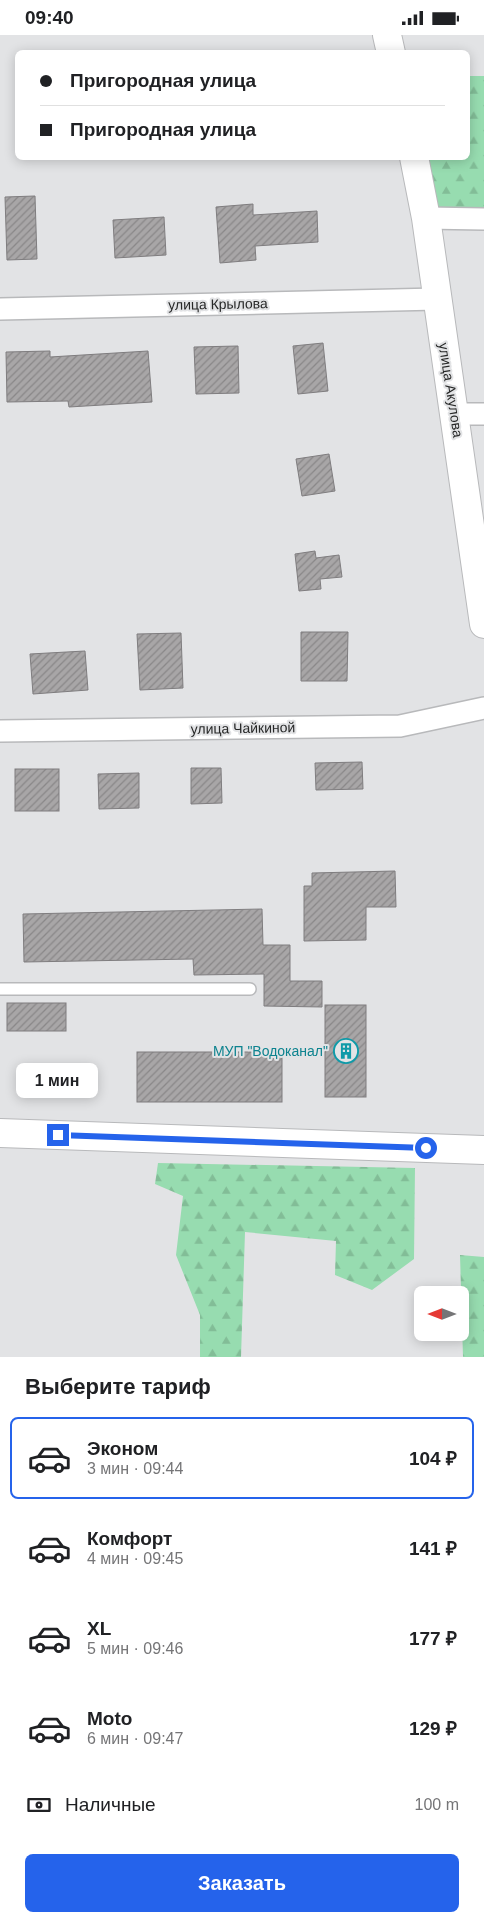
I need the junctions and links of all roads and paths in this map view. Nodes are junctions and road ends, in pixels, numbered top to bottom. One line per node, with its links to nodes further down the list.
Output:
1 (387, 35): 2 (main road)
2 (390, 50)
3 (415, 160): 4 (main road, улица Акулова)
4 (426, 218): 5 (street); 6 (main road, улица Акулова)
5 (484, 219)
6 (437, 299): 7 (street, улица Крылова); 8 (main road, улица Акулова)
7 (0, 309)
8 (455, 414): 9 (street); 10 (main road, улица Акулова)
9 (484, 414)
10 (484, 624)
11 (484, 708): 12 (street, улица Чайкиной)
12 (0, 731)
13 (0, 989): 14 (lane)
14 (250, 989)
15 (0, 1133): 16 (main road)
16 (484, 1150)

